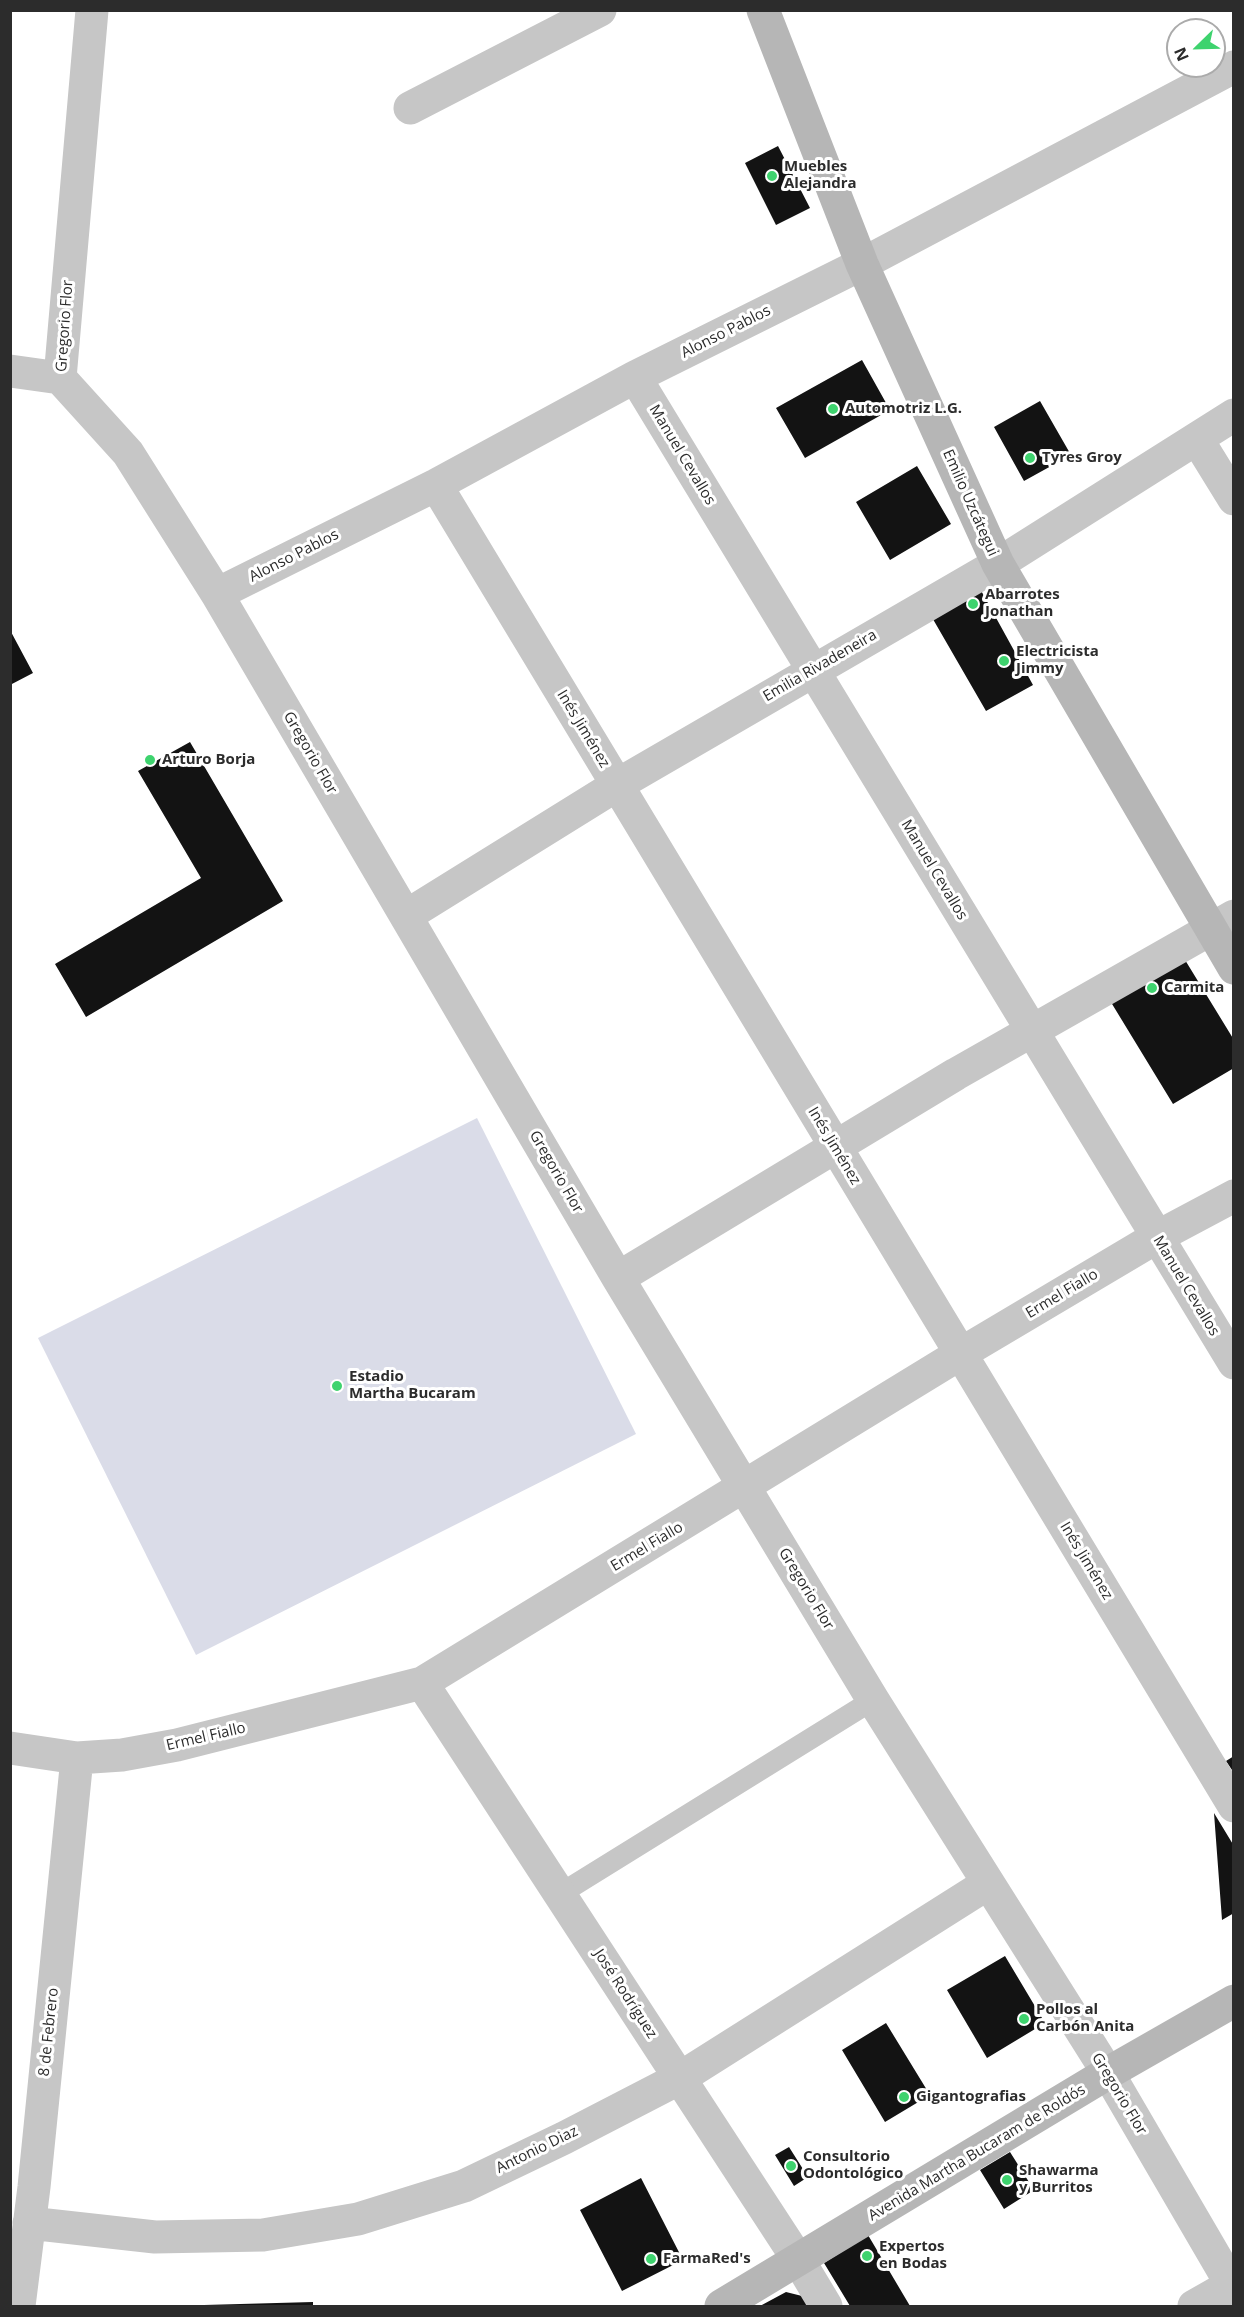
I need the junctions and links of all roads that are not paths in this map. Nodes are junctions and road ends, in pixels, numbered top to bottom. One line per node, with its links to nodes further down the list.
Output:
1 (92, 10): 9 (street, Gregorio Flor)
2 (600, 10): 5 (street)
3 (763, 10): 6 (street, Emilio Uzcátegui)
4 (1233, 67): 6 (street, Alonso Pablos)
5 (410, 108)
6 (862, 264): 8 (street, Alonso Pablos); 14 (street, Emilio Uzcátegui)
7 (10, 371): 9 (street)
8 (635, 377): 12 (street, Alonso Pablos); 16 (street, Manuel Cevallos)
9 (60, 378): 15 (street, Gregorio Flor)
10 (1233, 416): 11 (street, Emilia Rivadeneira)
11 (1197, 439): 13 (street); 14 (street, Emilia Rivadeneira)
12 (436, 485): 15 (street, Alonso Pablos); 17 (street, Inés Jiménez)
13 (1233, 499)
14 (998, 564): 16 (street, Emilia Rivadeneira); 19 (street, Emilio Uzcátegui)
15 (217, 594): 18 (street, Gregorio Flor)
16 (812, 670): 17 (street, Emilia Rivadeneira); 21 (street, Manuel Cevallos)
17 (617, 785): 18 (street, Emilia Rivadeneira); 22 (street, Inés Jiménez)
18 (406, 916): 25 (street, Gregorio Flor)
19 (1222, 923): 20 (street, Emilio Uzcátegui); 21 (street)
20 (1233, 968)
21 (1032, 1031): 22 (street); 24 (street, Manuel Cevallos)
22 (835, 1147): 25 (street); 26 (street, Inés Jiménez)
23 (1233, 1196): 24 (street, Ermel Fiallo)
24 (1157, 1237): 26 (street, Ermel Fiallo); 27 (street, Manuel Cevallos)
25 (618, 1278): 28 (street, Gregorio Flor)
26 (960, 1354): 28 (street, Ermel Fiallo); 33 (street, Inés Jiménez)
27 (1233, 1364)
28 (744, 1488): 29 (street, Ermel Fiallo); 30 (street, Gregorio Flor)
29 (422, 1683): 32 (street, Ermel Fiallo); 35 (street, José Rodríguez)
30 (873, 1700): 34 (street, Gregorio Flor); 35 (lane)
31 (10, 1748): 32 (street, Ermel Fiallo)
32 (77, 1758): 39 (street, 8 de Febrero)
33 (1233, 1806)
34 (987, 1884): 37 (street, Gregorio Flor); 38 (street, Antonio Diaz)
35 (560, 1894): 38 (street, José Rodríguez)
36 (1233, 2001): 37 (street, Avenida Martha Bucaram de Roldós)
37 (1108, 2073): 41 (street, Avenida Martha Bucaram de Roldós); 42 (street, Gregorio Flor)
38 (680, 2078): 40 (street, Antonio Diaz); 41 (street, José Rodríguez)
39 (22, 2186): 40 (street, 8 de Febrero)
40 (29, 2223): 43 (street, 8 de Febrero)
41 (799, 2261): 44 (street, Avenida Martha Bucaram de Roldós); 45 (street, José Rodríguez)
42 (1232, 2287): 46 (street)
43 (19, 2307)
44 (721, 2307)
45 (826, 2307)
46 (1194, 2307)

